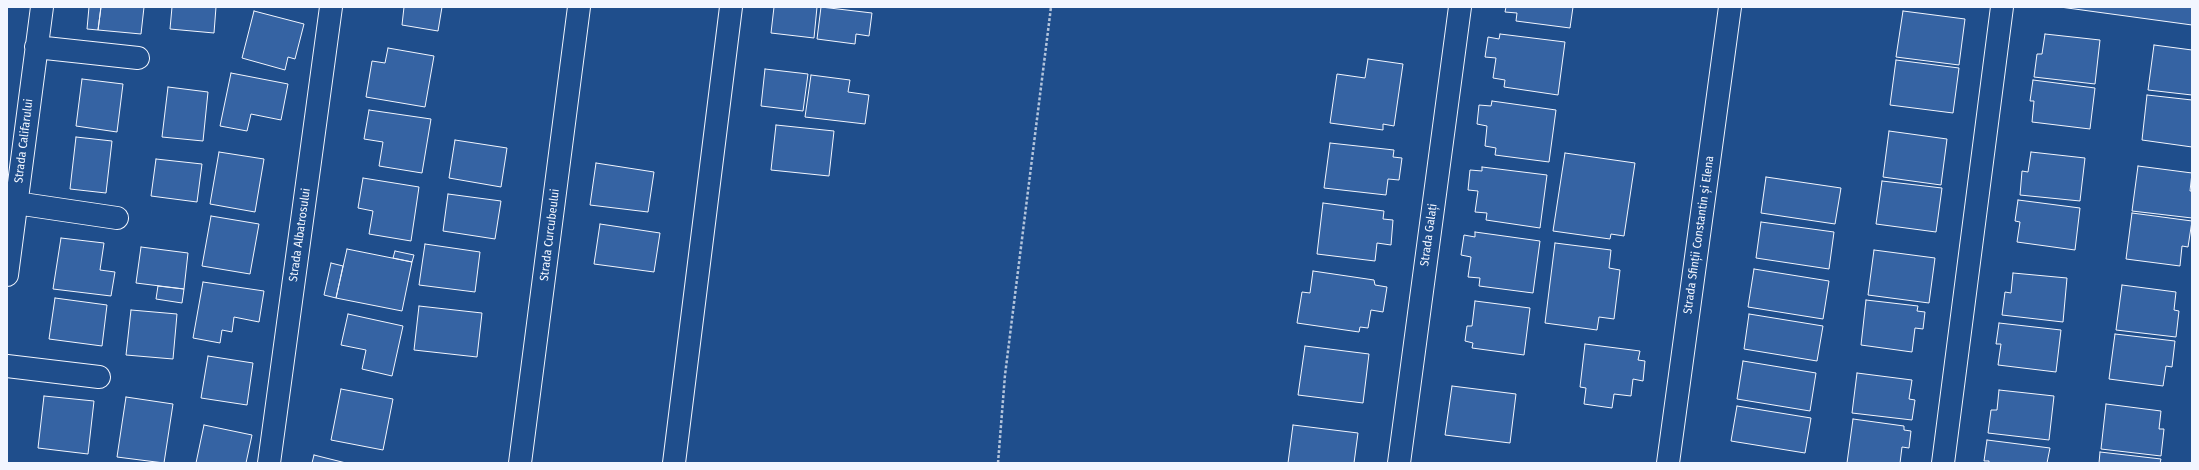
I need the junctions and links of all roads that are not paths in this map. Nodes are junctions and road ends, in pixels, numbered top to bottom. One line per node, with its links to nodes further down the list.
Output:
1 (42, 7): 8 (street, Strada Califarului)
2 (331, 7): 16 (street, Strada Albatrosului)
3 (579, 7): 17 (street, Strada Curcubeului)
4 (731, 7): 18 (street)
5 (1460, 7): 19 (street, Strada Galați)
6 (1730, 7): 20 (street, Strada Sfinții Constantin și Elena)
7 (2002, 7): 21 (street)
8 (36, 47): 9 (street); 10 (street, Strada Califarului)
9 (138, 58)
10 (16, 134): 11 (street, Strada Califarului)
11 (16, 203): 12 (street); 13 (street, Strada Califarului)
12 (117, 218)
13 (7, 275)
14 (7, 366): 15 (street)
15 (100, 377)
16 (269, 463)
17 (520, 463)
18 (674, 463)
19 (1399, 463)
20 (1668, 463)
21 (1944, 463)

